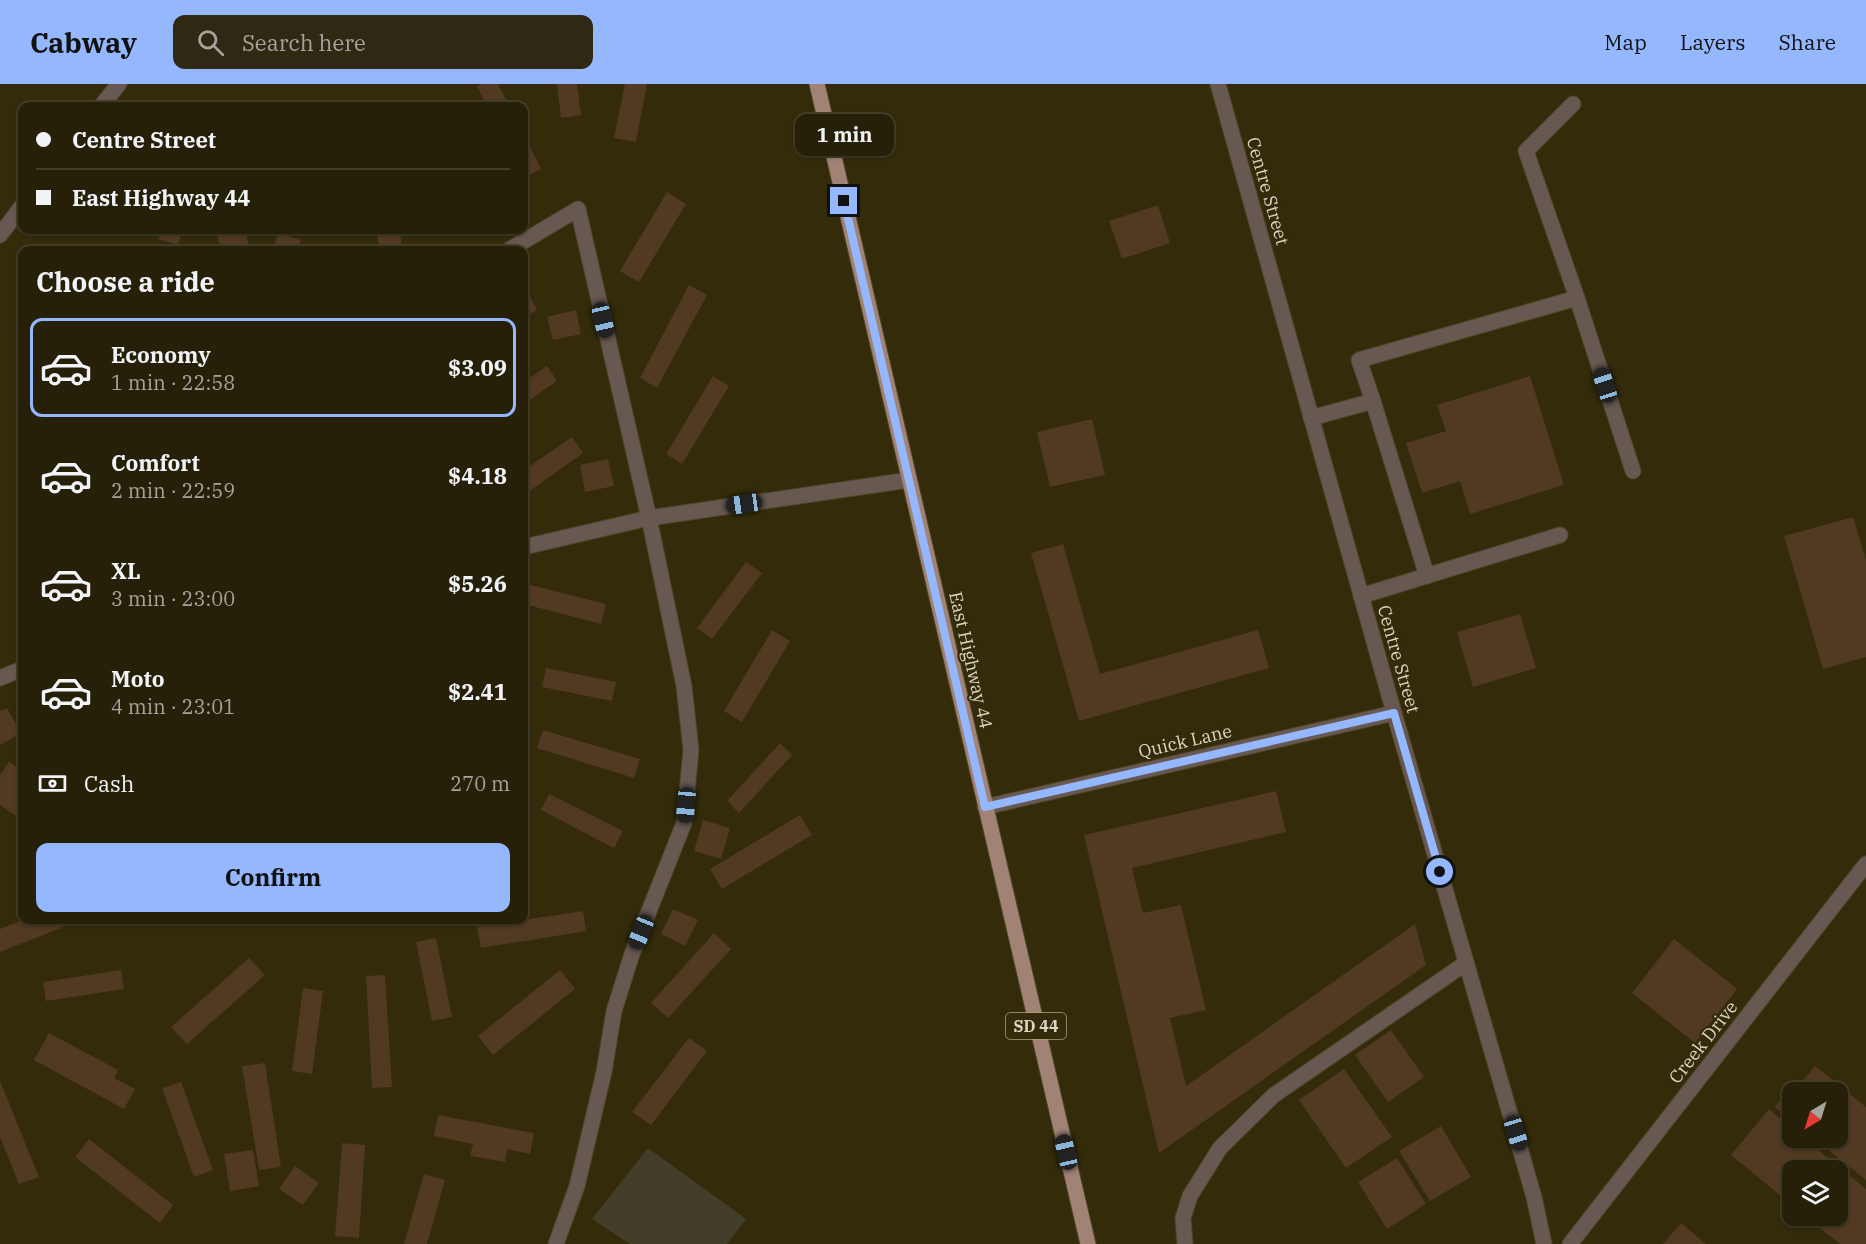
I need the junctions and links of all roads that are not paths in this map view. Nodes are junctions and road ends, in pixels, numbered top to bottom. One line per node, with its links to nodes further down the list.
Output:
1 (119, 84): 4 (street)
2 (817, 84): 13 (main road, East Highway 44 / SD 44)
3 (1218, 84): 11 (street, Centre Street)
4 (104, 102)
5 (1573, 104): 9 (street)
6 (18, 211): 7 (street)
7 (0, 235)
8 (516, 246): 14 (street)
9 (1577, 298): 10 (street); 12 (street)
10 (1373, 401): 11 (street); 17 (street)
11 (1311, 418): 18 (street, Centre Street)
12 (1633, 471)
13 (909, 480): 14 (street); 22 (main road, East Highway 44 / SD 44)
14 (649, 518): 16 (street); 25 (street)
15 (1560, 535): 17 (street)
16 (528, 546)
17 (1427, 576): 18 (street)
18 (1361, 596): 21 (street, Centre Street)
19 (18, 671): 20 (street)
20 (0, 678)
21 (1394, 713): 22 (street, Quick Lane); 24 (street, Centre Street)
22 (985, 807): 26 (main road, East Highway 44 / SD 44)
23 (1866, 864): 29 (street, Creek Drive)
24 (1466, 963): 27 (street); 28 (street, Centre Street)
25 (556, 1244)
26 (1088, 1244)
27 (1185, 1244)
28 (1544, 1244)
29 (1570, 1244)

